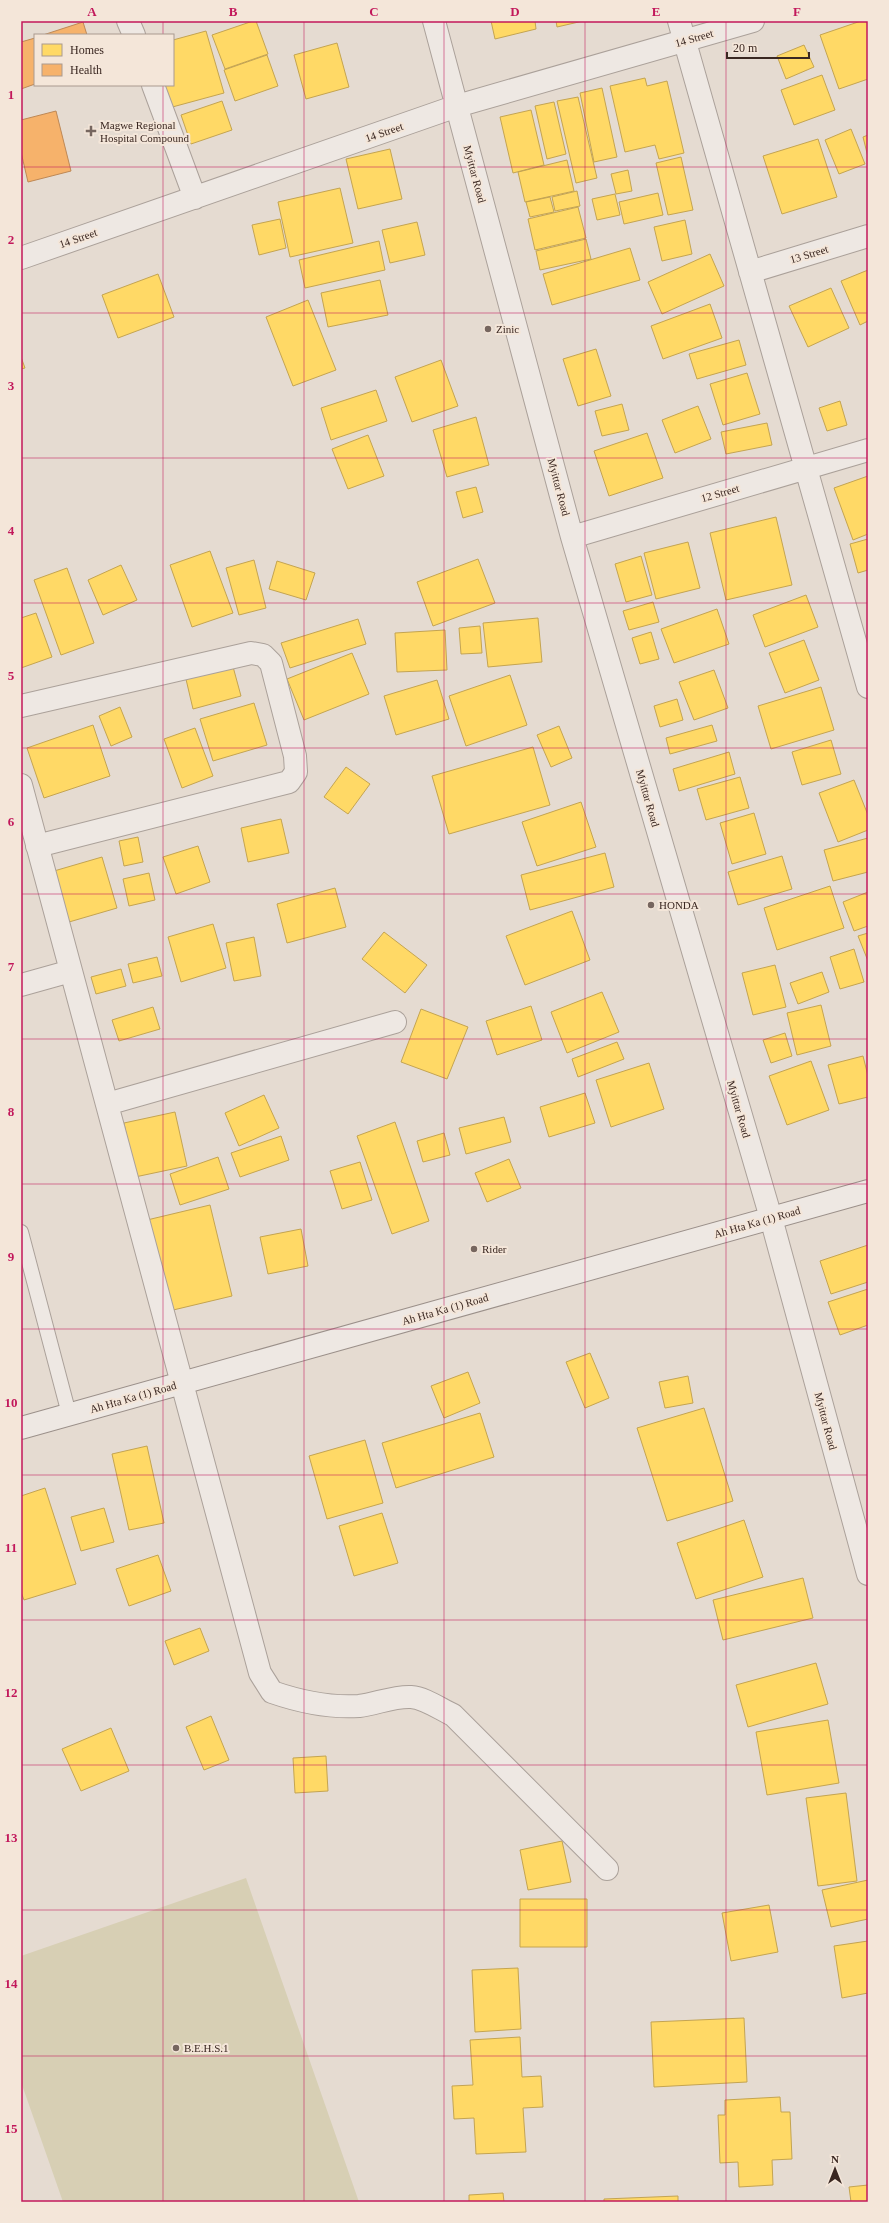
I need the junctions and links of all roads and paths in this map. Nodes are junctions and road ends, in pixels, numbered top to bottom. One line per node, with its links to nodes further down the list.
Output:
1 (128, 21): 5 (street)
2 (434, 21): 7 (street, Myittar Road)
3 (753, 21): 4 (street, 14 Street)
4 (682, 31): 7 (street, 14 Street); 11 (street)
5 (134, 34)
6 (153, 86): 8 (street)
7 (457, 106): 8 (street, 14 Street); 14 (street, Myittar Road)
8 (195, 198): 10 (street, 14 Street)
9 (868, 236): 11 (street, 13 Street)
10 (21, 258)
11 (750, 272): 13 (street)
12 (868, 450): 13 (street, 12 Street)
13 (806, 468): 14 (street, 12 Street); 15 (street)
14 (572, 536): 24 (street, Myittar Road)
15 (868, 687)
16 (21, 706): 18 (street)
17 (21, 785): 18 (street)
18 (37, 846): 19 (street)
19 (71, 971): 20 (street); 22 (street)
20 (21, 985)
21 (395, 1022): 22 (street)
22 (107, 1104): 26 (street)
23 (868, 1190): 24 (street, Ah Hta Ka (1) Road)
24 (771, 1218): 26 (street, Ah Hta Ka (1) Road); 29 (street, Myittar Road)
25 (21, 1232): 27 (lane)
26 (183, 1383): 27 (street, Ah Hta Ka (1) Road); 30 (street)
27 (69, 1414): 28 (street, Ah Hta Ka (1) Road)
28 (21, 1428)
29 (868, 1574)
30 (607, 1869)

